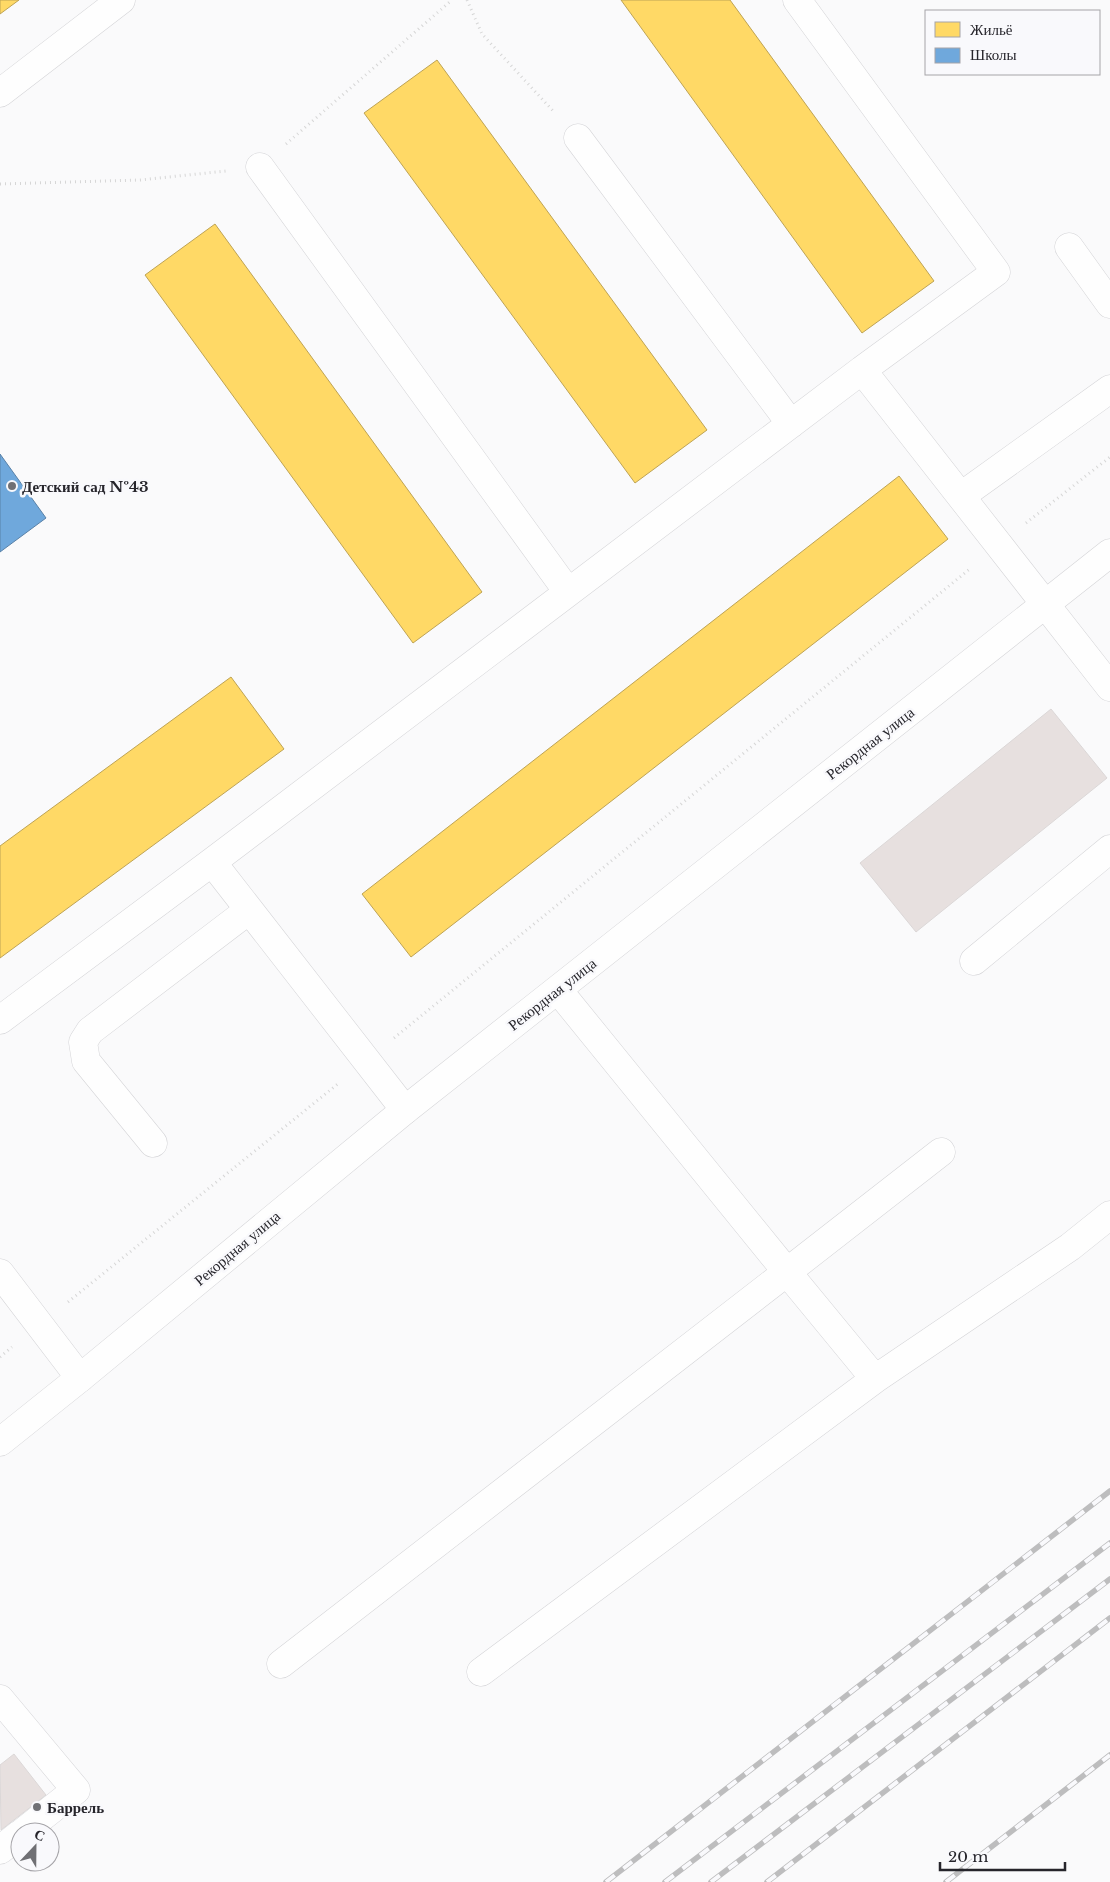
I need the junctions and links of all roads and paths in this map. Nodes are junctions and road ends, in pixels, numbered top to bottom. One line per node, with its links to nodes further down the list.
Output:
1 (121, 0): 5 (main road)
2 (452, 0): 7 (path)
3 (467, 0): 6 (path)
4 (797, 0): 11 (main road)
5 (0, 93)
6 (578, 138): 13 (main road)
7 (260, 168): 8 (path); 18 (main road)
8 (0, 184)
9 (1069, 247): 10 (main road)
10 (1110, 304)
11 (862, 370): 13 (main road); 15 (main road)
12 (1110, 389): 15 (main road)
13 (790, 424): 18 (main road)
14 (1110, 457): 16 (path)
15 (961, 496): 16 (main road)
16 (999, 545): 19 (main road); 27 (path)
17 (1110, 552): 19 (main road, Рекордная улица)
18 (568, 592): 22 (main road)
19 (1045, 605): 20 (main road); 25 (main road, Рекордная улица)
20 (1110, 687)
21 (1110, 849): 24 (main road)
22 (212, 862): 23 (main road); 26 (main road)
23 (249, 910): 27 (main road); 29 (main road)
24 (974, 961)
25 (558, 990): 28 (main road, Рекордная улица); 32 (main road)
26 (0, 1020)
27 (366, 1061): 28 (main road); 34 (path)
28 (405, 1110): 36 (main road, Рекордная улица)
29 (153, 1143)
30 (941, 1152): 32 (main road)
31 (1110, 1215): 37 (main road)
32 (787, 1272): 37 (main road); 39 (main road)
33 (0, 1273): 34 (main road)
34 (40, 1325): 35 (path); 36 (main road)
35 (0, 1357)
36 (80, 1378): 38 (main road, Рекордная улица)
37 (875, 1379): 40 (main road)
38 (0, 1442)
39 (280, 1664)
40 (481, 1672)
41 (0, 1700): 42 (main road)
42 (35, 1822)
43 (10, 1842): 44 (main road)
44 (0, 1850)

